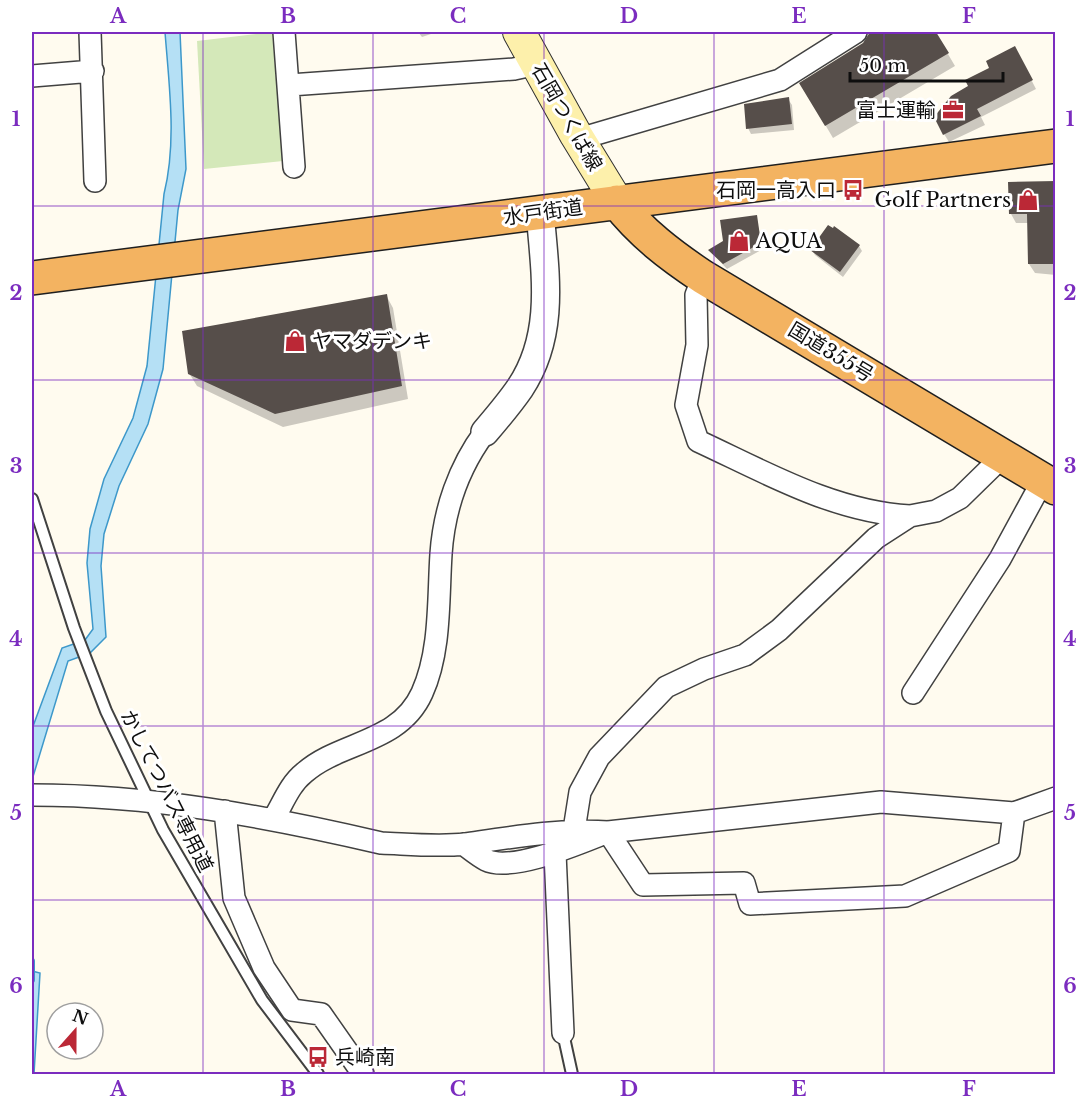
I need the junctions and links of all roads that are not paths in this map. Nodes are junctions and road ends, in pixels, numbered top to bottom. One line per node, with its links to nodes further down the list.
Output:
1 (90, 32): 6 (street)
2 (284, 32): 8 (street)
3 (519, 32): 5 (main road, 石岡つくば線)
4 (856, 32): 9 (street)
5 (537, 64): 8 (street); 9 (main road, 石岡つくば線)
6 (93, 71): 7 (street); 12 (street)
7 (32, 76)
8 (290, 85): 11 (street)
9 (579, 139): 13 (main road, 石岡つくば線)
10 (1056, 146): 13 (highway, 水戸街道)
11 (294, 167)
12 (95, 181)
13 (617, 202): 14 (highway, 水戸街道); 15 (highway, 国道355号)
14 (540, 212): 16 (highway, 水戸街道); 17 (street)
15 (703, 277): 18 (highway, 国道355号); 21 (street)
16 (32, 278)
17 (485, 432): 28 (street)
18 (1003, 456): 19 (highway, 国道355号); 21 (street)
19 (1049, 484): 22 (street)
20 (32, 499): 25 (lane, かしてつバス専用道)
21 (910, 516): 29 (street)
22 (913, 693)
23 (32, 795): 25 (street)
24 (1056, 798): 27 (street)
25 (149, 799): 26 (street); 34 (lane, かしてつバス専用道)
26 (225, 811): 28 (street); 35 (street)
27 (1014, 813): 30 (street); 30 (street)
28 (274, 818): 31 (street)
29 (574, 830): 30 (street); 31 (street)
30 (608, 832): 32 (street)
31 (463, 844): 32 (street)
32 (555, 853): 33 (street)
33 (563, 1033): 36 (lane)
34 (318, 1074)
35 (363, 1074)
36 (572, 1074)

